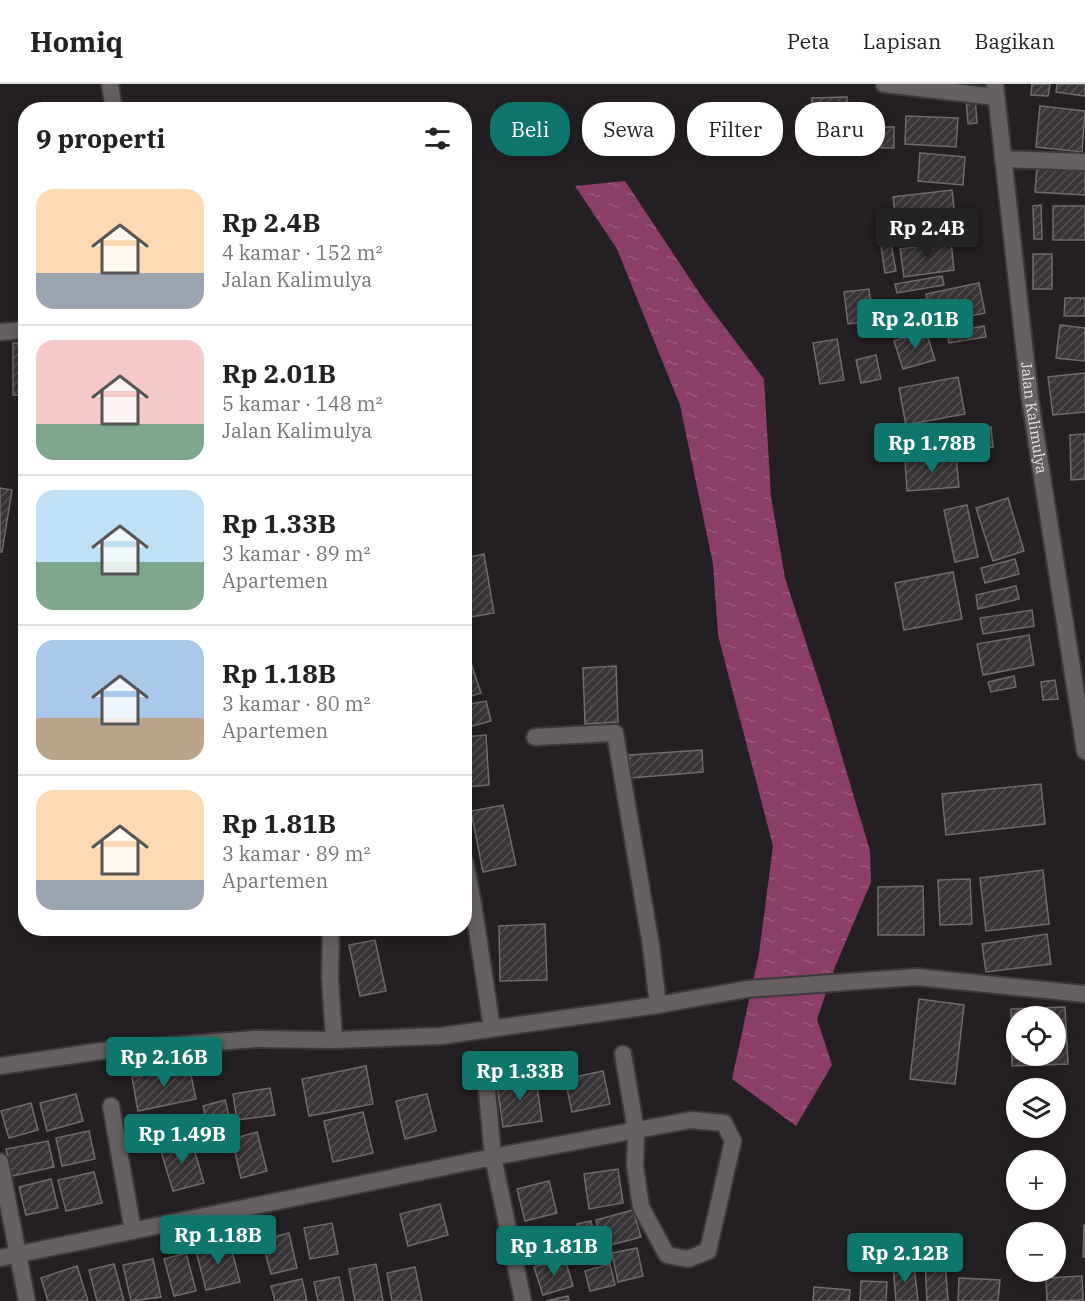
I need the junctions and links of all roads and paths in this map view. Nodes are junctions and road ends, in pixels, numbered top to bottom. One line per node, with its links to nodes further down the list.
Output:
1 (110, 84): 4 (street)
2 (884, 84): 3 (street)
3 (995, 91): 5 (street, Jalan Kalimulya)
4 (113, 102)
5 (1003, 159): 6 (street); 10 (street, Jalan Kalimulya)
6 (1085, 162)
7 (18, 331): 8 (street)
8 (0, 332)
9 (535, 737): 14 (street)
10 (1085, 751)
11 (472, 898): 15 (street)
12 (331, 936): 16 (street)
13 (1085, 994): 14 (street)
14 (658, 1005): 15 (street)
15 (492, 1028): 16 (street)
16 (334, 1040): 18 (street)
17 (623, 1054): 21 (street)
18 (0, 1066)
19 (485, 1069): 22 (street)
20 (111, 1106): 24 (street)
21 (636, 1131): 21 (street); 22 (street)
22 (493, 1158): 24 (street); 28 (street)
23 (0, 1162): 25 (street)
24 (133, 1231): 25 (street)
25 (19, 1255): 26 (street); 27 (street)
26 (0, 1258)
27 (27, 1301)
28 (523, 1301)

